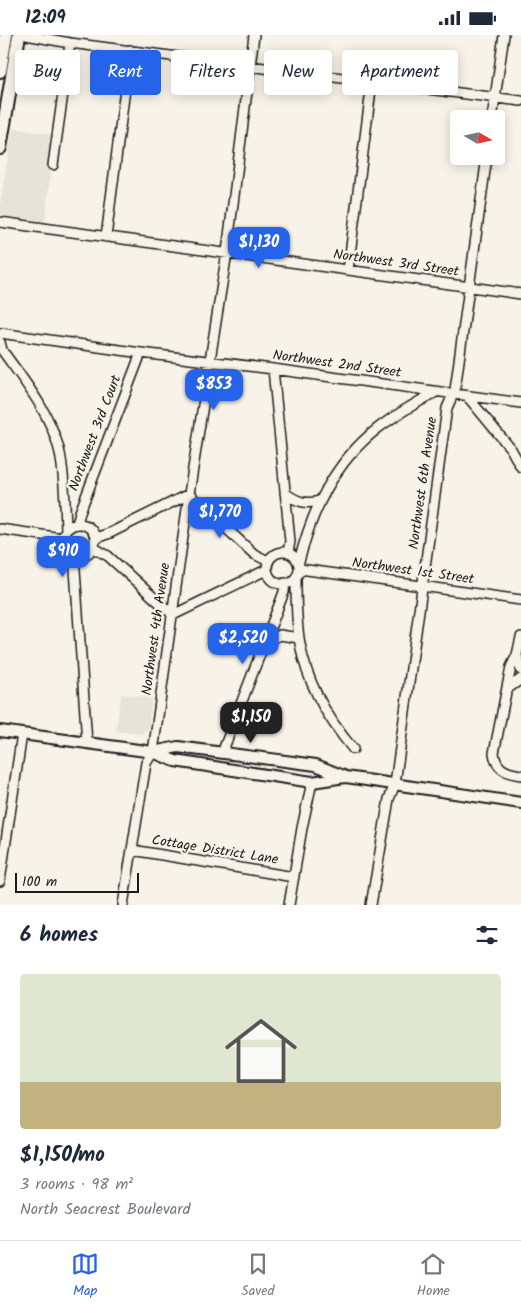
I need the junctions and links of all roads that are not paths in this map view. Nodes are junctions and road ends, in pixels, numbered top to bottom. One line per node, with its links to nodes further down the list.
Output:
1 (6, 35): 10 (main road)
2 (19, 35): 19 (main road)
3 (26, 35): 6 (street)
4 (254, 35): 8 (street, Northwest 4th Avenue)
5 (504, 35): 16 (street)
6 (70, 43): 7 (street); 20 (street)
7 (130, 50)
8 (252, 50)
9 (254, 67): 11 (street)
10 (0, 71)
11 (342, 78)
12 (458, 93): 16 (street)
13 (124, 95): 23 (street)
14 (246, 95): 24 (street, Northwest 4th Avenue)
15 (370, 95): 25 (street)
16 (495, 98): 17 (street); 18 (street)
17 (521, 101)
18 (493, 110)
19 (0, 148)
20 (53, 165)
21 (486, 165): 26 (street, Northwest 6th Avenue)
22 (0, 222): 23 (street, Northwest 3rd Street)
23 (106, 237): 24 (street, Northwest 3rd Street)
24 (226, 252): 25 (street, Northwest 3rd Street); 31 (street, Northwest 4th Avenue)
25 (348, 269): 26 (street, Northwest 3rd Street)
26 (470, 287): 27 (street, Northwest 3rd Street); 34 (street, Northwest 6th Avenue)
27 (521, 294)
28 (0, 333): 30 (street, Northwest 2nd Street)
29 (0, 342): 43 (street)
30 (141, 353): 31 (street, Northwest 2nd Street); 41 (street, Northwest 3rd Court)
31 (210, 360): 32 (street, Northwest 2nd Street); 39 (street, Northwest 4th Avenue)
32 (272, 369): 33 (street, Northwest 2nd Street); 38 (street)
33 (436, 392): 34 (street, Northwest 2nd Street); 40 (street)
34 (454, 394): 35 (street, Northwest 2nd Street); 52 (street, Northwest 6th Avenue)
35 (467, 396): 36 (street, Northwest 2nd Street); 37 (street)
36 (521, 403)
37 (521, 467)
38 (285, 493): 40 (street); 46 (street)
39 (189, 495): 44 (street); 48 (street); 54 (street, Northwest 4th Avenue)
40 (320, 501): 49 (street)
41 (77, 524): 43 (street); 44 (street)
42 (0, 529): 43 (street)
43 (64, 534): 47 (street)
44 (96, 538): 45 (street)
45 (94, 548): 47 (street); 54 (street)
46 (288, 553): 48 (street); 49 (street)
47 (74, 555): 64 (street)
48 (267, 565): 51 (street); 54 (street)
49 (300, 566): 50 (street); 52 (street, Northwest 1st Street)
50 (296, 579): 51 (street); 56 (street)
51 (285, 583): 57 (street)
52 (423, 586): 53 (street, Northwest 1st Street); 71 (street, Northwest 6th Avenue)
53 (521, 600)
54 (172, 615): 66 (street, Northwest 4th Avenue)
55 (521, 637): 58 (street)
56 (299, 638): 57 (street); 65 (street)
57 (264, 642): 67 (street)
58 (517, 655): 59 (street); 61 (street)
59 (521, 670)
60 (521, 679): 61 (street)
61 (506, 689): 68 (street)
62 (0, 731): 63 (street)
63 (22, 734): 64 (street); 75 (street)
64 (87, 743): 66 (street)
65 (353, 749)
66 (153, 752): 67 (street); 70 (street); 73 (street, Northwest 4th Avenue)
67 (222, 753): 69 (street)
68 (521, 775)
69 (346, 777): 70 (street); 71 (street)
70 (312, 783): 74 (street)
71 (395, 784): 72 (street); 78 (street, Northwest 6th Avenue)
72 (521, 803)
73 (132, 850): 74 (street, Cottage District Lane); 76 (street, Northwest 4th Avenue)
74 (294, 877): 77 (street)
75 (0, 881)
76 (123, 905)
77 (290, 905)
78 (371, 905)

